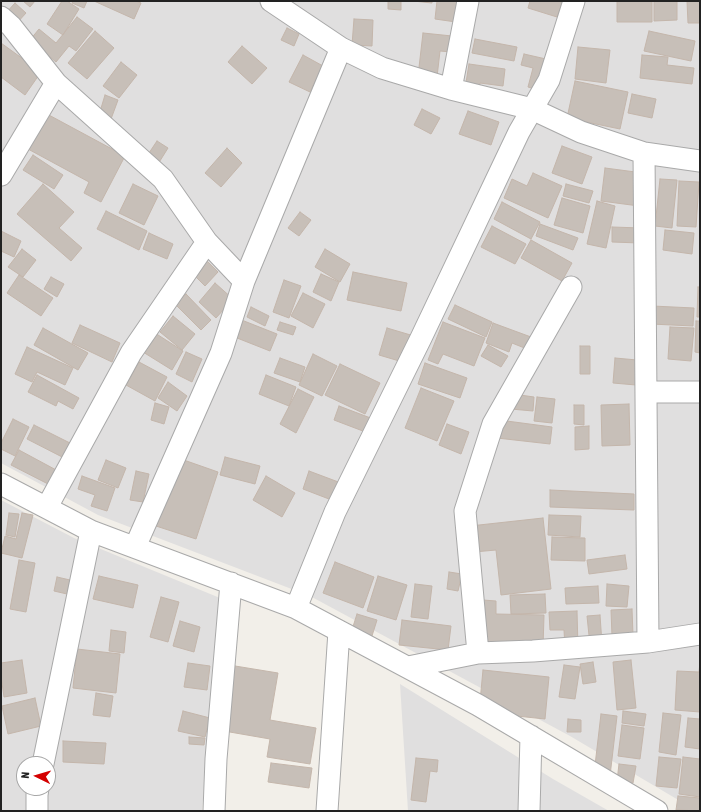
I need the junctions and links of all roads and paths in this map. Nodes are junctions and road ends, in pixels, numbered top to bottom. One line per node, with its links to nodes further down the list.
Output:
1 (271, 1): 5 (street)
2 (468, 1): 7 (street)
3 (574, 1): 8 (street)
4 (1, 17): 6 (street)
5 (341, 48): 7 (street); 13 (street)
6 (56, 83): 11 (street); 12 (street)
7 (451, 89): 8 (street)
8 (532, 109): 9 (street); 22 (street)
9 (644, 153): 10 (street); 15 (street)
10 (700, 161)
11 (1, 175)
12 (207, 242): 13 (street); 18 (street)
13 (244, 281): 20 (street)
14 (571, 287): 26 (street)
15 (646, 392): 16 (street); 25 (street)
16 (700, 392)
17 (1, 484): 18 (street)
18 (47, 507): 19 (street)
19 (91, 531): 20 (street); 29 (street)
20 (135, 547): 21 (street)
21 (231, 583): 22 (street); 32 (street)
22 (296, 608): 23 (street)
23 (339, 631): 27 (street); 33 (street)
24 (700, 634): 25 (street)
25 (648, 642): 26 (street)
26 (478, 653): 27 (street)
27 (408, 667): 28 (street)
28 (531, 736): 34 (street); 35 (street)
29 (45, 756)
30 (38, 796): 31 (street)
31 (37, 811)
32 (214, 811)
33 (327, 811)
34 (530, 811)
35 (657, 811)

